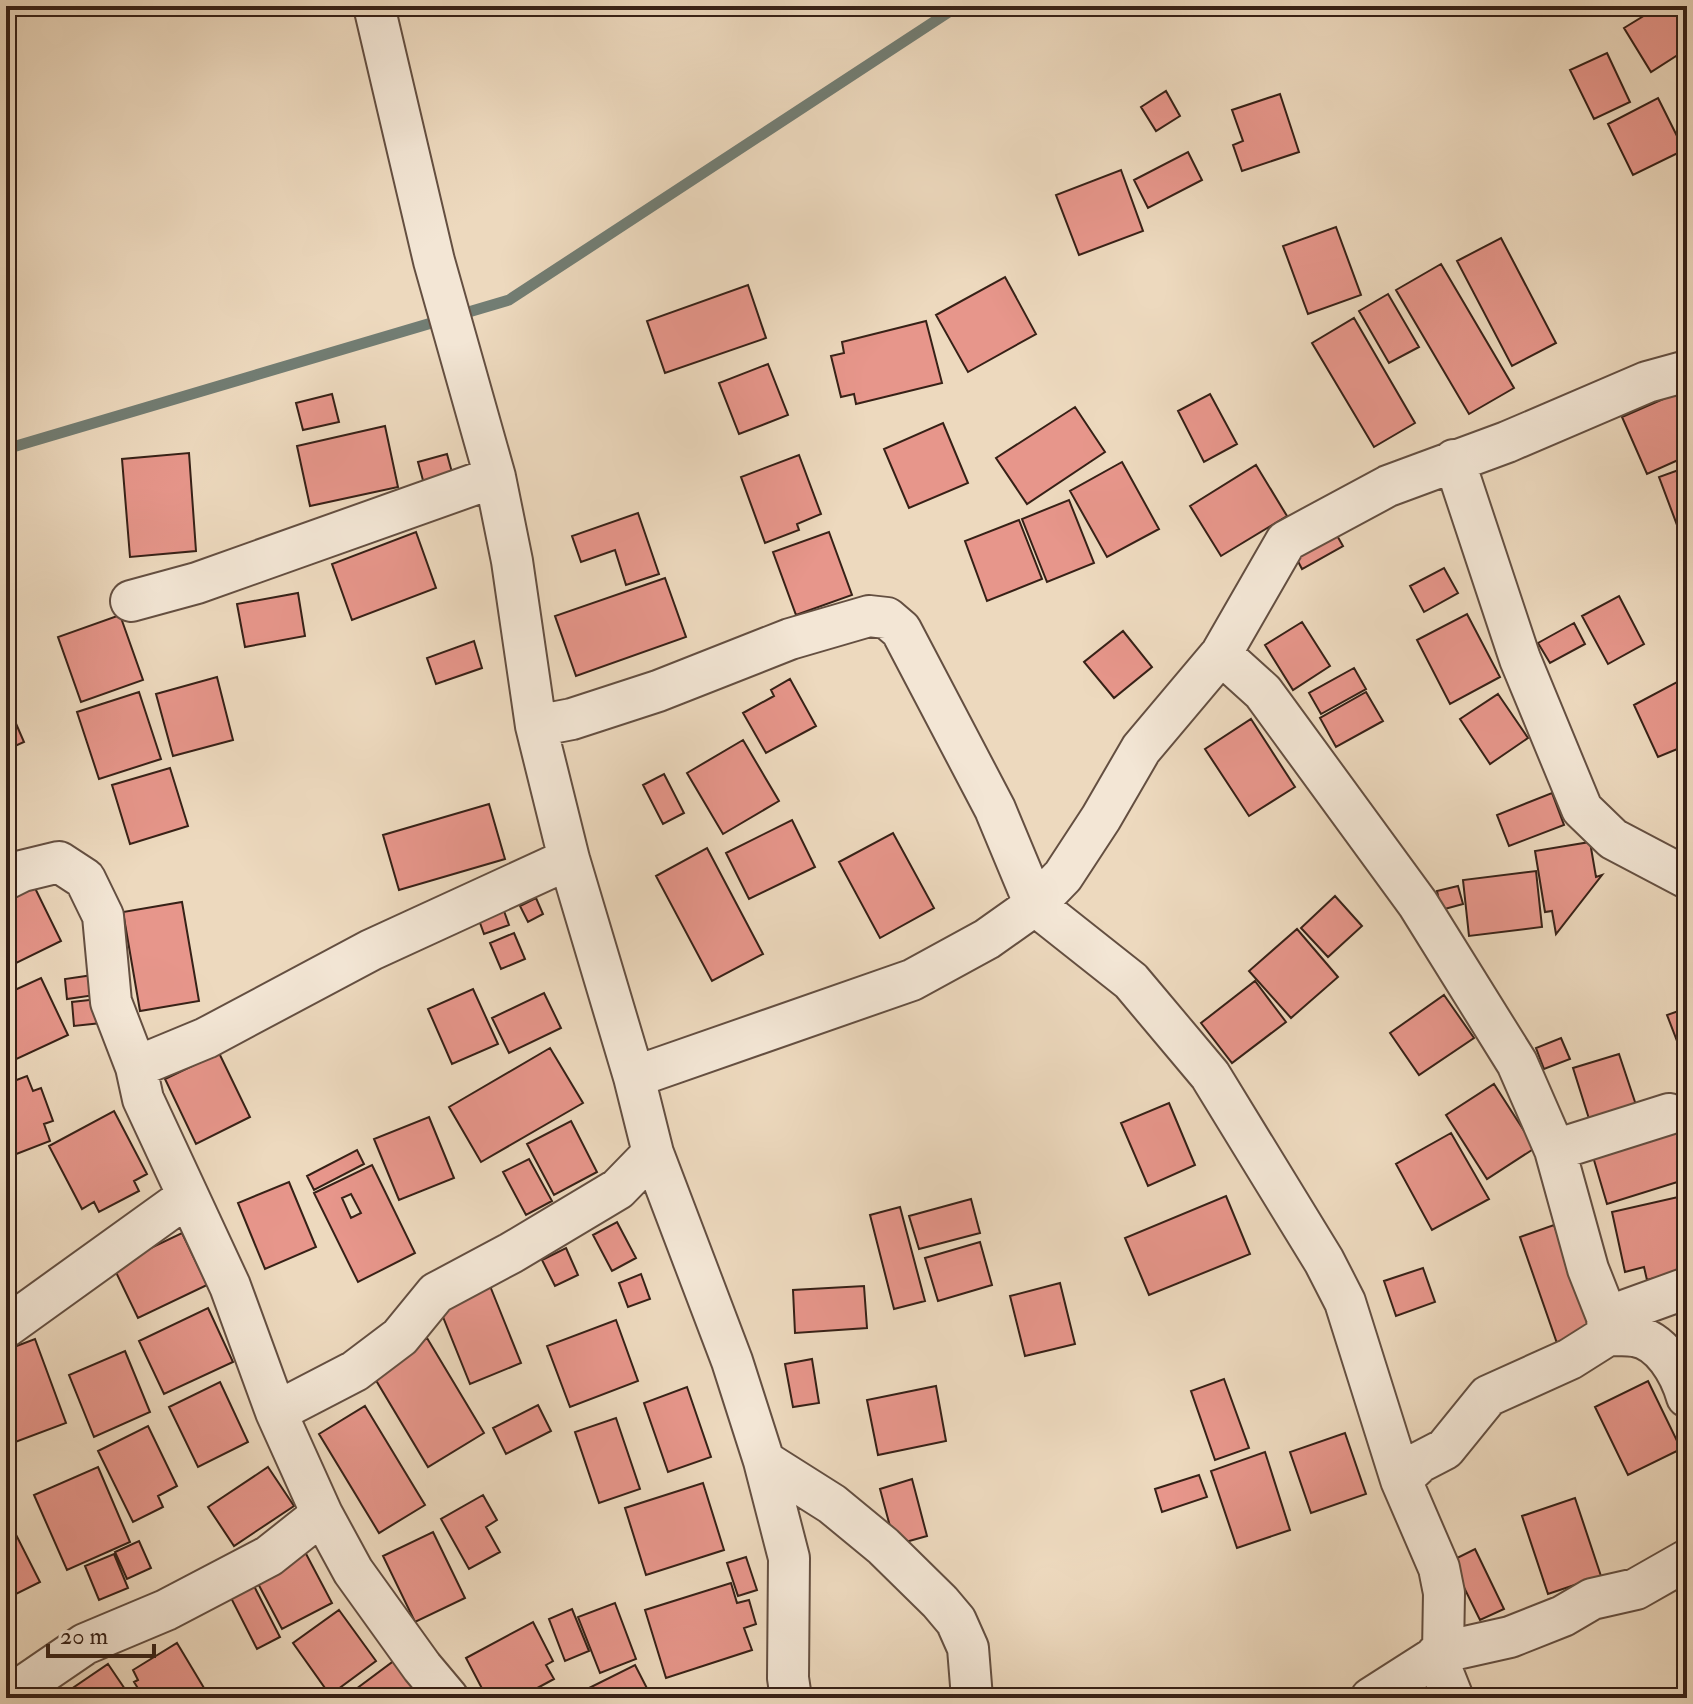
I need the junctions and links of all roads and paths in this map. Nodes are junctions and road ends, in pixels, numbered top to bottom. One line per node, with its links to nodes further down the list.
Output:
1 (374, 6): 4 (street)
2 (1687, 371): 3 (street)
3 (1454, 460): 6 (street); 9 (street)
4 (495, 477): 5 (street); 7 (street)
5 (131, 601)
6 (1221, 654): 11 (street); 15 (street)
7 (536, 726): 8 (street); 11 (street)
8 (569, 859): 12 (street); 13 (street)
9 (1687, 878)
10 (6, 879): 12 (street)
11 (1035, 905): 13 (street); 24 (street)
12 (136, 1067): 17 (street)
13 (634, 1077): 16 (street)
14 (1669, 1114): 15 (street)
15 (1555, 1150): 19 (street)
16 (653, 1153): 22 (street); 23 (street)
17 (188, 1196): 20 (street); 22 (street)
18 (1687, 1288): 19 (street)
19 (1608, 1326): 21 (street); 24 (street)
20 (6, 1327)
21 (1687, 1397)
22 (276, 1412): 25 (street)
23 (764, 1461): 28 (street); 31 (street)
24 (1401, 1480): 27 (street)
25 (322, 1514): 29 (street); 30 (street)
26 (1687, 1560): 27 (street)
27 (1440, 1653): 32 (street); 33 (street)
28 (788, 1691)
29 (6, 1698)
30 (448, 1698)
31 (972, 1698)
32 (1371, 1698)
33 (1453, 1698)

